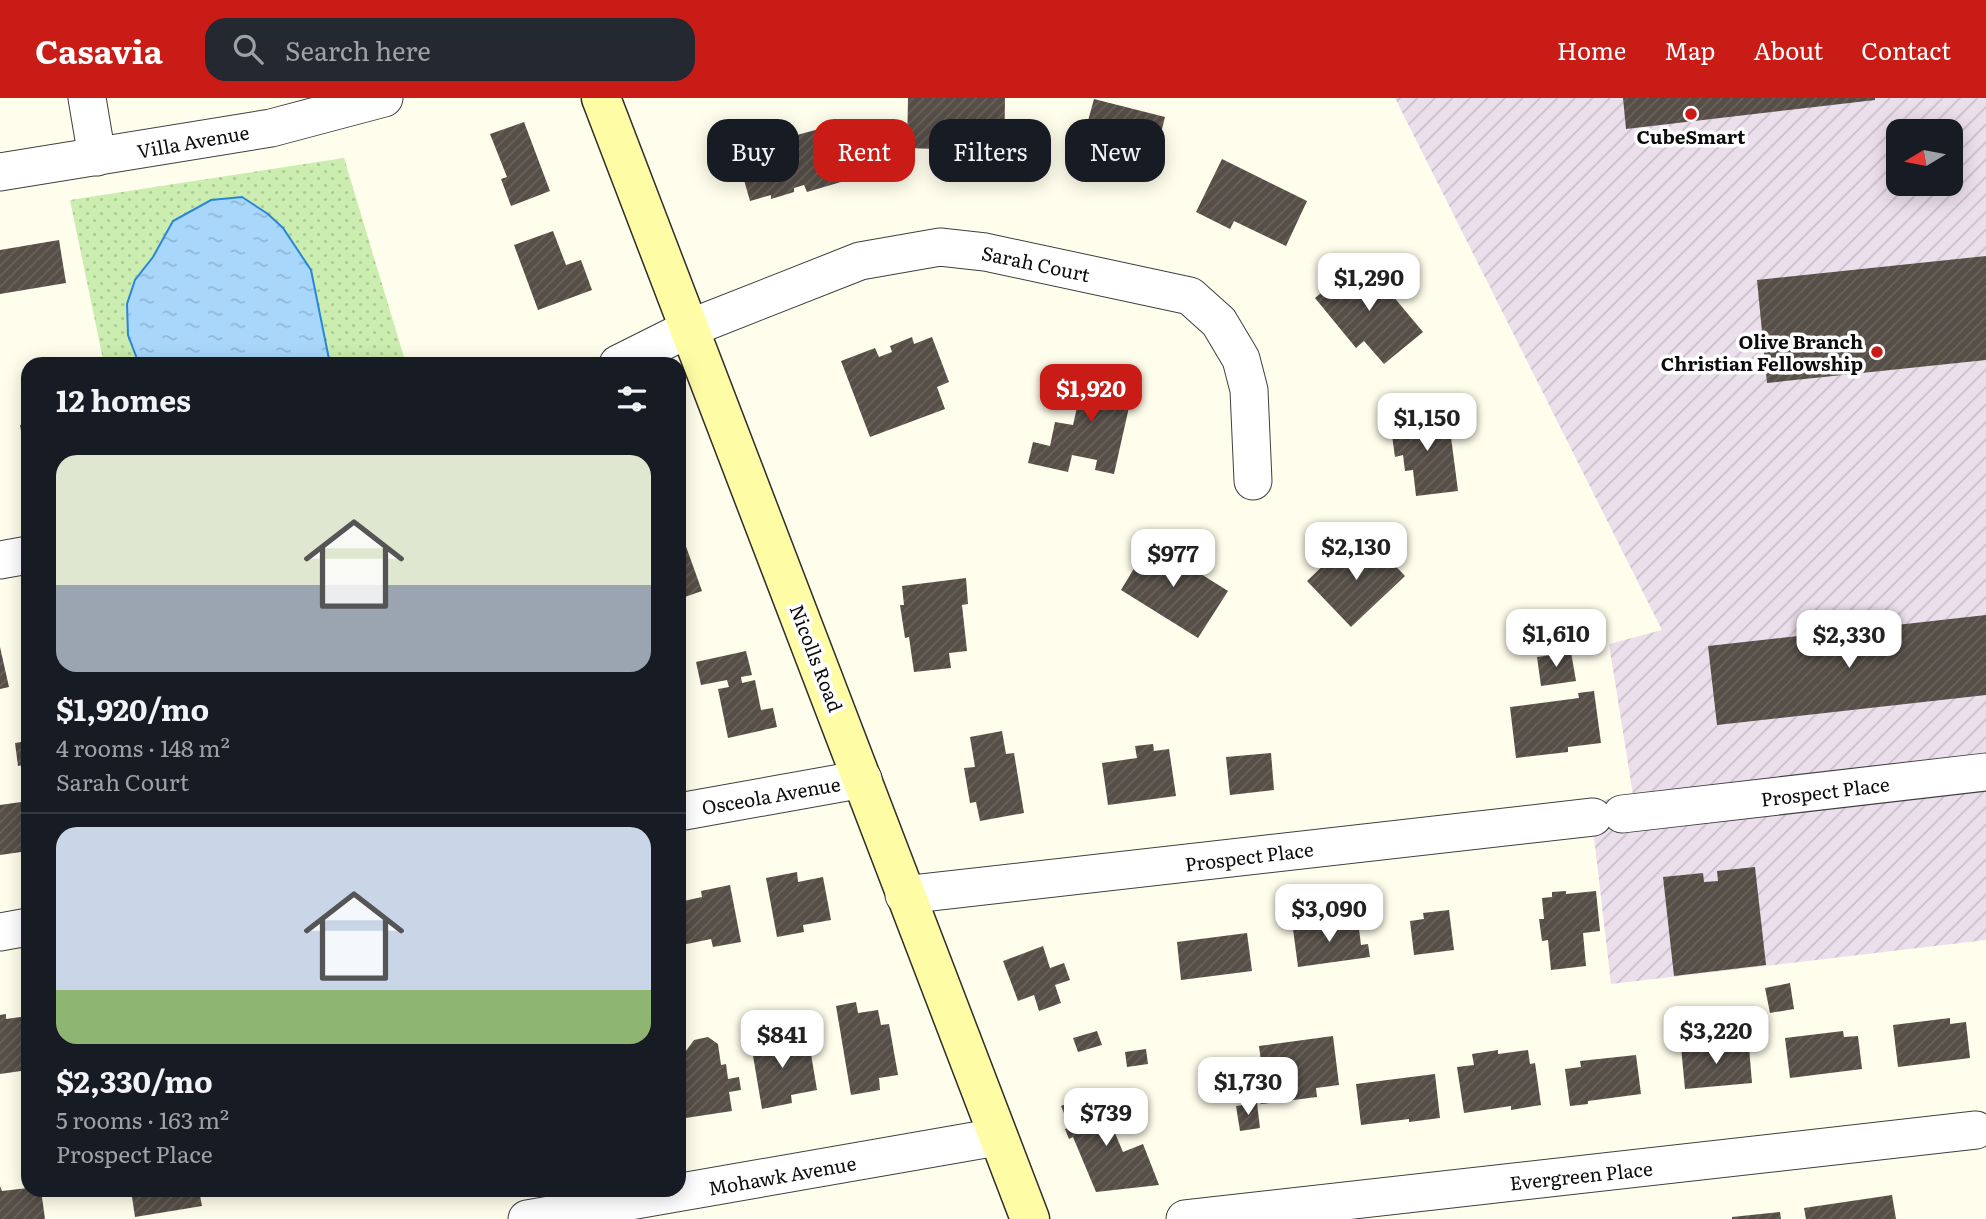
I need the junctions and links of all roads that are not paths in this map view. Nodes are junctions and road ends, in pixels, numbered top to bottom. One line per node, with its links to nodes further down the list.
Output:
1 (88, 98): 4 (street)
2 (384, 98): 4 (street, Villa Avenue)
3 (601, 98): 6 (street, Nicolls Road)
4 (97, 157): 5 (street, Villa Avenue)
5 (0, 172)
6 (690, 328): 7 (street, Sarah Court); 8 (street, Sarah Court); 12 (street, Nicolls Road)
7 (632, 357)
8 (1253, 481)
9 (21, 556): 10 (street)
10 (0, 560)
11 (1986, 772): 14 (street, Prospect Place)
12 (863, 779): 13 (street, Osceola Avenue); 14 (street, Nicolls Road)
13 (686, 810)
14 (904, 895): 18 (street, Nicolls Road)
15 (21, 928): 16 (street)
16 (0, 932)
17 (1976, 1130): 23 (street, Evergreen Place)
18 (997, 1137): 19 (street, Mohawk Avenue); 22 (street, Nicolls Road)
19 (686, 1191)
20 (653, 1197): 21 (street, Mohawk Avenue)
21 (527, 1219)
22 (1030, 1219)
23 (1185, 1219)

